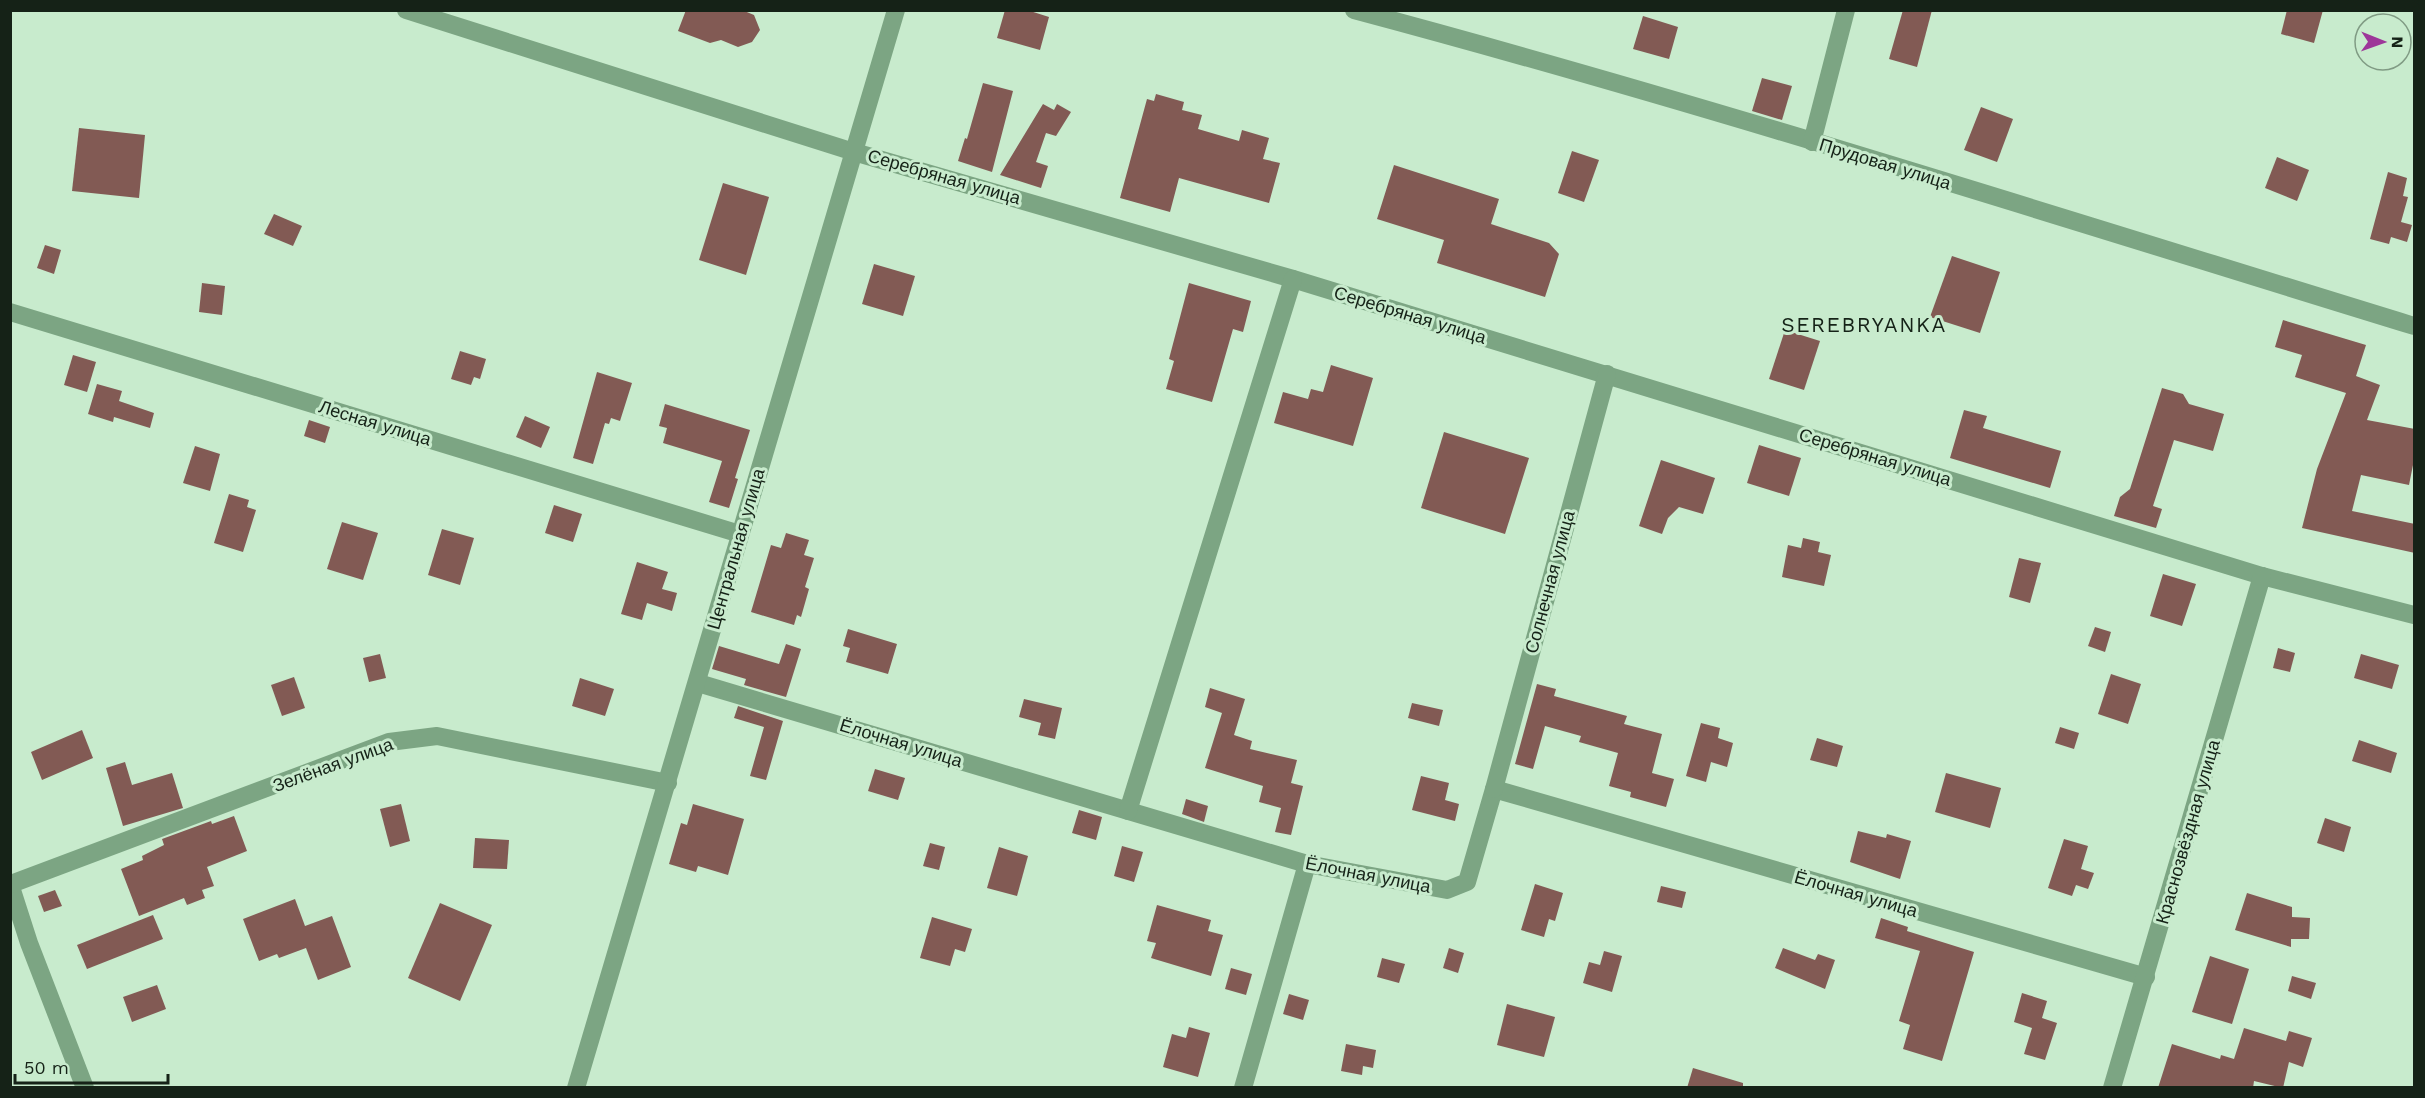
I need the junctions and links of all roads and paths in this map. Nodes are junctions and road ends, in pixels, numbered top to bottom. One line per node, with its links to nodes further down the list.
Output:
1 (406, 10): 6 (street, Серебряная улица)
2 (896, 10): 6 (street, Центральная улица)
3 (1354, 10): 5 (street, Прудовая улица)
4 (1846, 10): 5 (street)
5 (1812, 142): 9 (street, Прудовая улица)
6 (854, 152): 7 (street, Серебряная улица); 11 (street, Центральная улица)
7 (1293, 279): 10 (street, Серебряная улица); 17 (street)
8 (10, 312): 11 (street, Лесная улица)
9 (2415, 326)
10 (1607, 374): 12 (street, Серебряная улица); 16 (street, Солнечная улица)
11 (740, 534): 14 (street, Центральная улица)
12 (2262, 576): 13 (street, Серебряная улица); 20 (street, Краснозвёздная улица)
13 (2415, 615)
14 (698, 683): 15 (street, Центральная улица); 17 (street, Ёлочная улица)
15 (668, 783): 19 (street, Зелёная улица); 22 (street, Центральная улица)
16 (1494, 789): 18 (street, Ёлочная улица); 20 (street, Ёлочная улица)
17 (1128, 811): 18 (street, Ёлочная улица)
18 (1306, 864): 23 (street)
19 (11, 884): 21 (street)
20 (2146, 977): 24 (street, Краснозвёздная улица)
21 (85, 1088)
22 (576, 1088)
23 (1243, 1088)
24 (2112, 1088)

